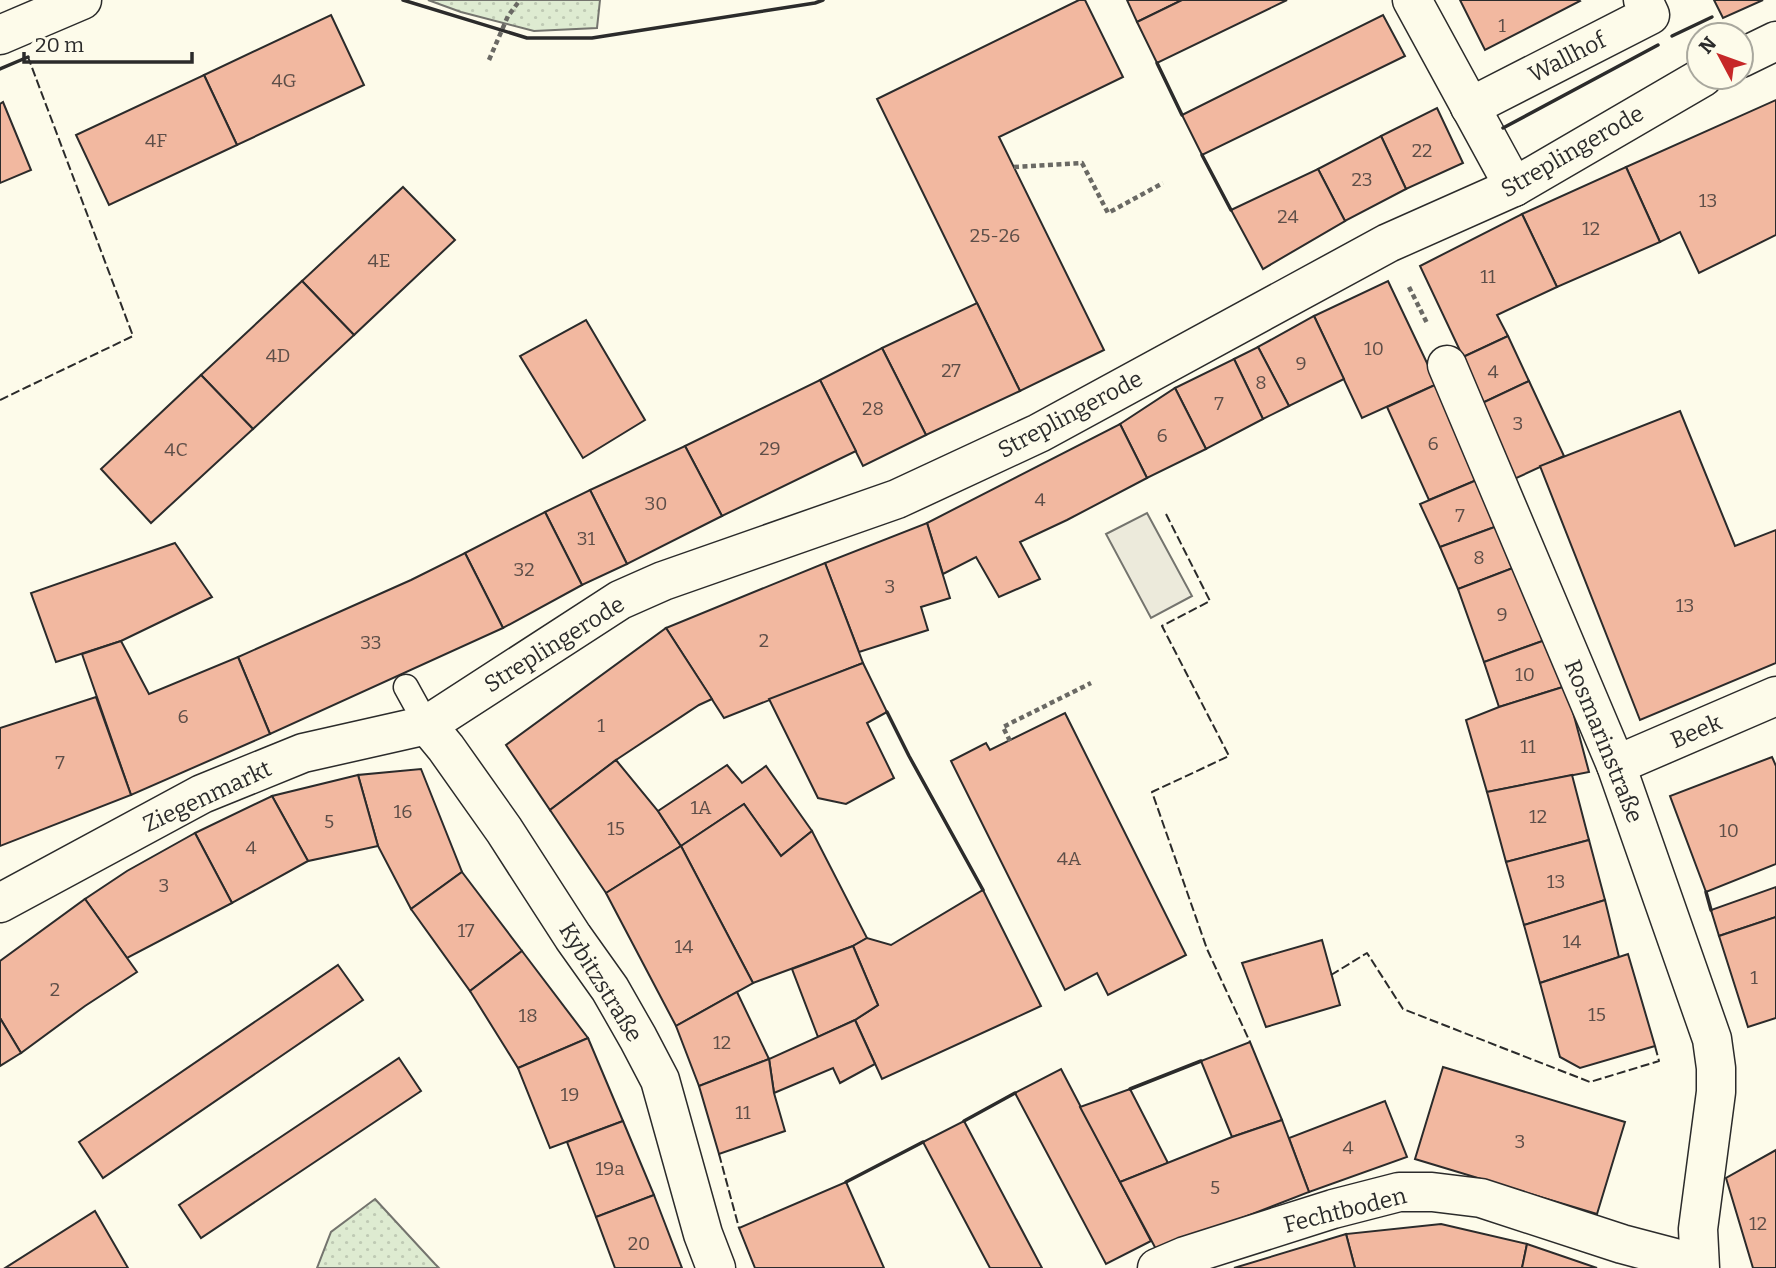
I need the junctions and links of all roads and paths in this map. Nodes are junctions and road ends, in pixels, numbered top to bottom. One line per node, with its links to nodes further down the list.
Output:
1 (82, 0): 5 (street)
2 (520, 0): 8 (path)
3 (1412, 0): 10 (street)
4 (1643, 0): 10 (street, Wallhof)
5 (0, 35)
6 (1776, 41): 7 (street)
7 (1755, 51)
8 (489, 60)
9 (1685, 87): 13 (street, Streplingerode)
10 (1470, 107): 13 (street)
11 (1014, 167): 12 (path)
12 (1163, 183)
13 (1514, 187): 14 (street, Streplingerode)
14 (1388, 243): 15 (path); 19 (street, Streplingerode)
15 (1447, 365): 21 (street, Rosmarinstraße)
16 (1091, 682): 20 (path)
17 (406, 687): 19 (lane)
18 (1776, 696): 21 (street, Beek)
19 (427, 725): 22 (street, Ziegenmarkt); 24 (street, Kybitzstraße)
20 (1010, 741)
21 (1616, 765): 23 (street, Rosmarinstraße)
22 (0, 903)
23 (1699, 1266): 25 (street, Fechtboden)
24 (716, 1268)
25 (1157, 1268)

